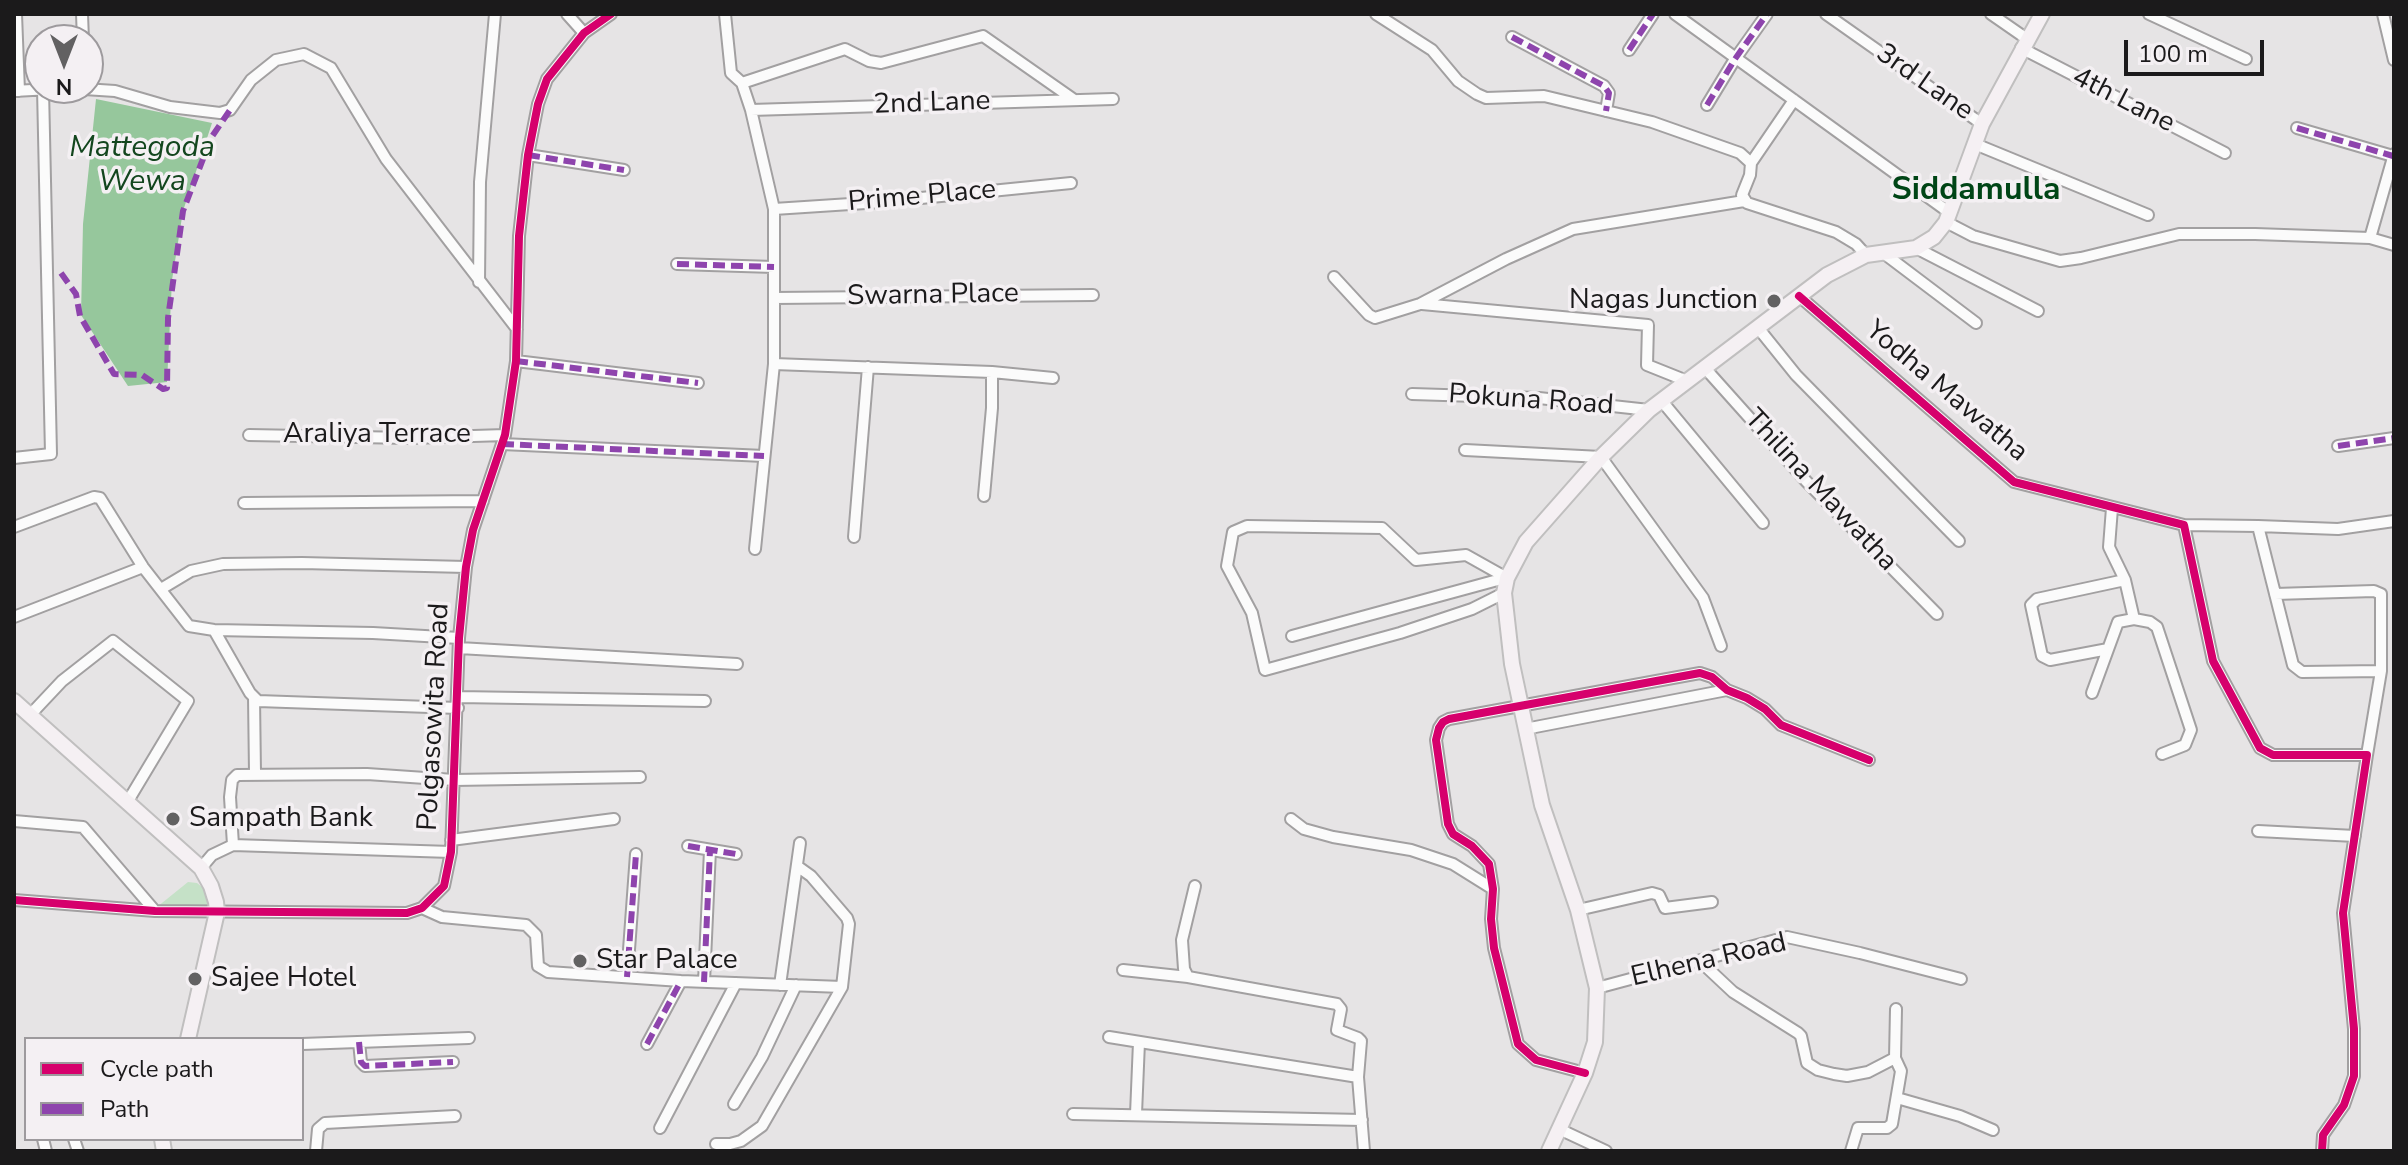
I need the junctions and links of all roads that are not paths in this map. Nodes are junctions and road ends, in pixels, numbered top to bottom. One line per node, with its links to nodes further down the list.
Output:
1 (16, 14): 24 (street)
2 (495, 14): 53 (street)
3 (567, 14): 15 (street)
4 (611, 14): 15 (street, Polgasowita Road)
5 (725, 14): 22 (street)
6 (1376, 14): 31 (street)
7 (1653, 14): 18 (street)
8 (1675, 14): 19 (street)
9 (1767, 14): 19 (street)
10 (1826, 14): 32 (street, 3rd Lane)
11 (1991, 14): 17 (street, 4th Lane)
12 (2042, 14): 17 (main road)
13 (2149, 14): 20 (street)
14 (2383, 14): 21 (street)
15 (584, 33): 36 (street, Polgasowita Road)
16 (1512, 37): 31 (street)
17 (2024, 43): 32 (main road); 35 (street, 4th Lane)
18 (1629, 50)
19 (1735, 59): 27 (street); 29 (street)
20 (2246, 59)
21 (2394, 60)
22 (742, 83): 25 (street); 30 (street)
23 (104, 90): 53 (street)
24 (16, 91)
25 (1073, 99): 26 (street, 2nd Lane); 30 (street, 2nd Lane)
26 (1113, 99)
27 (1794, 100): 38 (street); 44 (street)
28 (43, 104): 79 (street)
29 (1707, 105)
30 (751, 110): 42 (street)
31 (1606, 111): 38 (street)
32 (1982, 124): 34 (main road)
33 (2297, 128): 37 (street)
34 (1975, 144): 43 (street); 44 (main road)
35 (2225, 153)
36 (528, 155): 39 (street); 60 (street, Polgasowita Road)
37 (2394, 155): 45 (street)
38 (1751, 163): 41 (street)
39 (624, 170)
40 (1071, 183): 42 (street, Prime Place)
41 (1744, 201): 49 (street); 57 (street)
42 (774, 209): 51 (street)
43 (2148, 215)
44 (1948, 218): 45 (street); 47 (main road)
45 (2370, 238): 46 (street)
46 (2394, 245)
47 (1916, 248): 48 (main road); 58 (street)
48 (1882, 252): 49 (main road); 59 (street)
49 (1866, 255): 55 (main road)
50 (677, 264): 51 (street)
51 (774, 267): 56 (street)
52 (1334, 277): 57 (street)
53 (479, 282): 60 (street)
54 (1093, 295): 56 (street, Swarna Place)
55 (1799, 296): 61 (main road); 83 (street, Yodha Mawatha)
56 (774, 298): 63 (street)
57 (1420, 304): 68 (street)
58 (2038, 311)
59 (1976, 323)
60 (517, 329): 62 (street, Polgasowita Road)
61 (1759, 329): 65 (main road); 90 (street)
62 (516, 361): 69 (street); 74 (street, Polgasowita Road)
63 (774, 364): 64 (street); 77 (street)
64 (868, 367): 66 (street); 89 (street)
65 (1704, 367): 68 (main road); 98 (street, Thilina Mawatha)
66 (992, 372): 67 (street); 80 (street)
67 (1053, 378)
68 (1687, 381): 71 (main road)
69 (698, 383)
70 (1412, 394): 71 (street, Pokuna Road)
71 (1655, 405): 78 (main road); 85 (street)
72 (249, 435): 74 (street, Araliya Terrace)
73 (2394, 438): 75 (street)
74 (504, 440): 77 (street, Araliya Terrace); 81 (street, Polgasowita Road)
75 (2338, 446)
76 (1465, 450): 78 (street)
77 (764, 456): 91 (street)
78 (1601, 457): 95 (main road); 104 (street)
79 (14, 458)
80 (984, 496)
81 (483, 501): 82 (street); 93 (street, Polgasowita Road)
82 (244, 503)
83 (2112, 508): 86 (street, Yodha Mawatha); 94 (street)
84 (2394, 521): 87 (street, Yodha Mawatha)
85 (1763, 523)
86 (2184, 525): 87 (street, Yodha Mawatha); 118 (street)
87 (2258, 526): 97 (street)
88 (14, 527): 92 (street)
89 (854, 537)
90 (1959, 541)
91 (755, 549)
92 (143, 567): 96 (street); 99 (street)
93 (466, 567): 96 (street); 103 (street, Polgasowita Road)
94 (2125, 580): 100 (street); 105 (street)
95 (1505, 583): 95 (street); 102 (street); 114 (main road)
96 (161, 589): 101 (street)
97 (2275, 594): 107 (street); 107 (street)
98 (1937, 614)
99 (14, 617)
100 (2134, 619): 105 (street); 117 (street)
101 (214, 630): 103 (street); 110 (street)
102 (1292, 636)
103 (459, 643): 106 (street); 113 (street, Polgasowita Road)
104 (1721, 646)
105 (2108, 649): 109 (street)
106 (737, 664)
107 (2381, 671): 118 (street)
108 (1727, 690): 114 (street); 116 (street); 119 (street)
109 (2092, 693)
110 (254, 697): 113 (street); 120 (street)
111 (705, 701): 113 (street)
112 (14, 702): 115 (main road)
113 (458, 702): 122 (street, Polgasowita Road)
114 (1520, 706): 116 (main road); 140 (street)
115 (30, 715): 123 (main road); 123 (street)
116 (1525, 729): 144 (main road)
117 (2162, 754)
118 (2367, 755): 128 (street)
119 (1869, 760)
120 (255, 773): 122 (street); 131 (street)
121 (640, 777): 122 (street)
122 (454, 780): 129 (street, Polgasowita Road)
123 (128, 801): 138 (main road)
124 (614, 819): 129 (street)
125 (1291, 819): 140 (street)
126 (14, 821): 145 (street)
127 (2258, 831): 128 (street)
128 (2355, 836): 186 (street)
129 (451, 840): 134 (street, Polgasowita Road)
130 (800, 843): 137 (street)
131 (233, 845): 134 (street); 138 (street)
132 (688, 846): 133 (street)
133 (710, 850): 136 (street); 153 (street)
134 (451, 852): 143 (street, Polgasowita Road)
135 (636, 854): 149 (street)
136 (736, 854)
137 (797, 866): 155 (street); 157 (street)
138 (201, 868): 146 (main road)
139 (1195, 886): 150 (street)
140 (1493, 889): 169 (street)
141 (14, 900): 145 (street)
142 (1712, 902): 144 (street)
143 (422, 908): 146 (street); 149 (street)
144 (1578, 910): 158 (main road)
145 (155, 911): 146 (street)
146 (217, 912): 160 (main road)
147 (1701, 962): 151 (street, Elhena Road); 158 (street, Elhena Road); 167 (street)
148 (1123, 970): 150 (street)
149 (627, 977): 152 (street)
150 (1188, 977): 170 (street)
151 (1961, 979)
152 (681, 981): 153 (street); 166 (street)
153 (704, 982): 154 (street)
154 (736, 983): 155 (street); 177 (street)
155 (780, 985): 156 (street)
156 (796, 985): 157 (street); 172 (street)
157 (842, 987): 180 (street)
158 (1597, 988): 169 (main road)
159 (1896, 1009): 167 (street)
160 (188, 1037)
161 (1109, 1037): 164 (street)
162 (469, 1038): 163 (street)
163 (359, 1042): 165 (street); 168 (street)
164 (1139, 1042): 170 (street); 174 (street)
165 (304, 1044)
166 (647, 1044)
167 (1895, 1058): 171 (street)
168 (453, 1062)
169 (1585, 1073): 178 (main road)
170 (1358, 1077): 176 (street)
171 (1897, 1098): 179 (street); 185 (street)
172 (734, 1104)
173 (1073, 1114): 174 (street)
174 (1136, 1114): 176 (street)
175 (455, 1116): 181 (street)
176 (1362, 1120): 182 (street)
177 (660, 1128)
178 (1559, 1129): 183 (main road); 184 (street)
179 (1993, 1130)
180 (716, 1144)
181 (316, 1151)
182 (1364, 1151)
183 (1549, 1151)
184 (1606, 1151)
185 (1851, 1151)
186 (2322, 1151)

